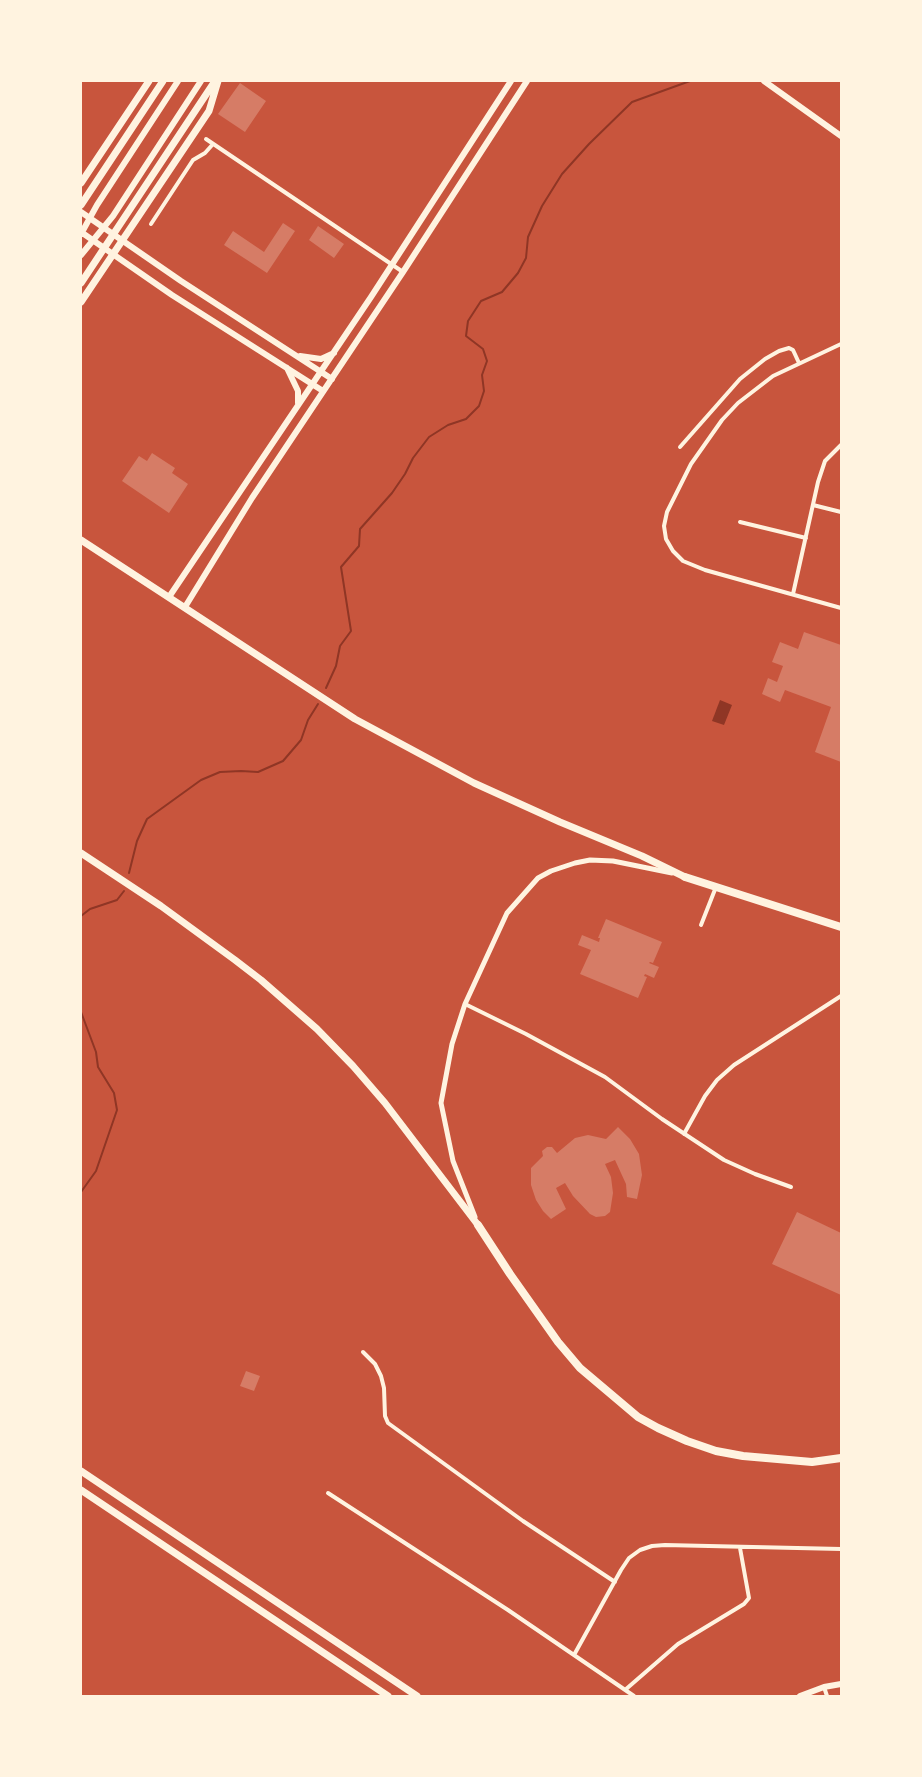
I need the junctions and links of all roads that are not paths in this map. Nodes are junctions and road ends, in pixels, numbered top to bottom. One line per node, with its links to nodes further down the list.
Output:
1 (149, 81): 12 (main road)
2 (163, 81): 13 (main road)
3 (201, 81): 19 (main road)
4 (217, 81): 17 (main road); 22 (main road)
5 (511, 81): 20 (main road)
6 (527, 81): 21 (main road)
7 (764, 81): 9 (main road)
8 (176, 84): 16 (main road)
9 (841, 136)
10 (206, 139): 11 (street)
11 (213, 144): 15 (street); 20 (street)
12 (81, 183)
13 (81, 205)
14 (81, 212): 17 (main road)
15 (151, 224)
16 (81, 233): 18 (main road)
17 (119, 238): 18 (main road); 26 (main road)
18 (110, 252): 23 (main road); 28 (main road)
19 (81, 255)
20 (392, 265): 21 (street); 25 (main road)
21 (403, 272): 30 (main road)
22 (81, 283)
23 (81, 302)
24 (841, 344): 27 (street)
25 (335, 352): 26 (main road); 29 (main road)
26 (297, 356): 29 (main road)
27 (799, 363): 35 (street); 41 (street)
28 (286, 368): 31 (main road); 33 (main road)
29 (321, 371): 30 (main road); 31 (main road)
30 (332, 379): 32 (main road)
31 (312, 384): 32 (main road); 33 (main road)
32 (323, 391): 43 (main road)
33 (298, 405): 42 (main road)
34 (841, 445): 36 (street)
35 (680, 447)
36 (813, 504): 37 (street); 39 (street)
37 (841, 512)
38 (740, 522): 39 (street)
39 (806, 538): 41 (street)
40 (81, 540): 42 (main road)
41 (793, 594): 44 (street)
42 (169, 597): 43 (main road)
43 (185, 607): 46 (main road)
44 (841, 608)
45 (83, 855): 54 (main road)
46 (685, 877): 47 (highway); 51 (street)
47 (716, 887): 48 (street); 49 (highway)
48 (701, 925)
49 (841, 927)
50 (841, 996): 52 (street)
51 (465, 1004): 52 (street); 54 (street)
52 (684, 1134): 53 (street)
53 (791, 1187)
54 (478, 1225): 56 (highway)
55 (363, 1352): 62 (street)
56 (841, 1458)
57 (81, 1471): 68 (main road)
58 (81, 1490): 67 (main road)
59 (328, 1493): 63 (street)
60 (740, 1548): 61 (street); 62 (street); 66 (street)
61 (841, 1549)
62 (615, 1582): 63 (street)
63 (574, 1655): 66 (street)
64 (841, 1684): 65 (main road)
65 (824, 1687): 70 (main road); 71 (street)
66 (625, 1690): 69 (street)
67 (388, 1696)
68 (417, 1696)
69 (634, 1696)
70 (800, 1696)
71 (827, 1696)

